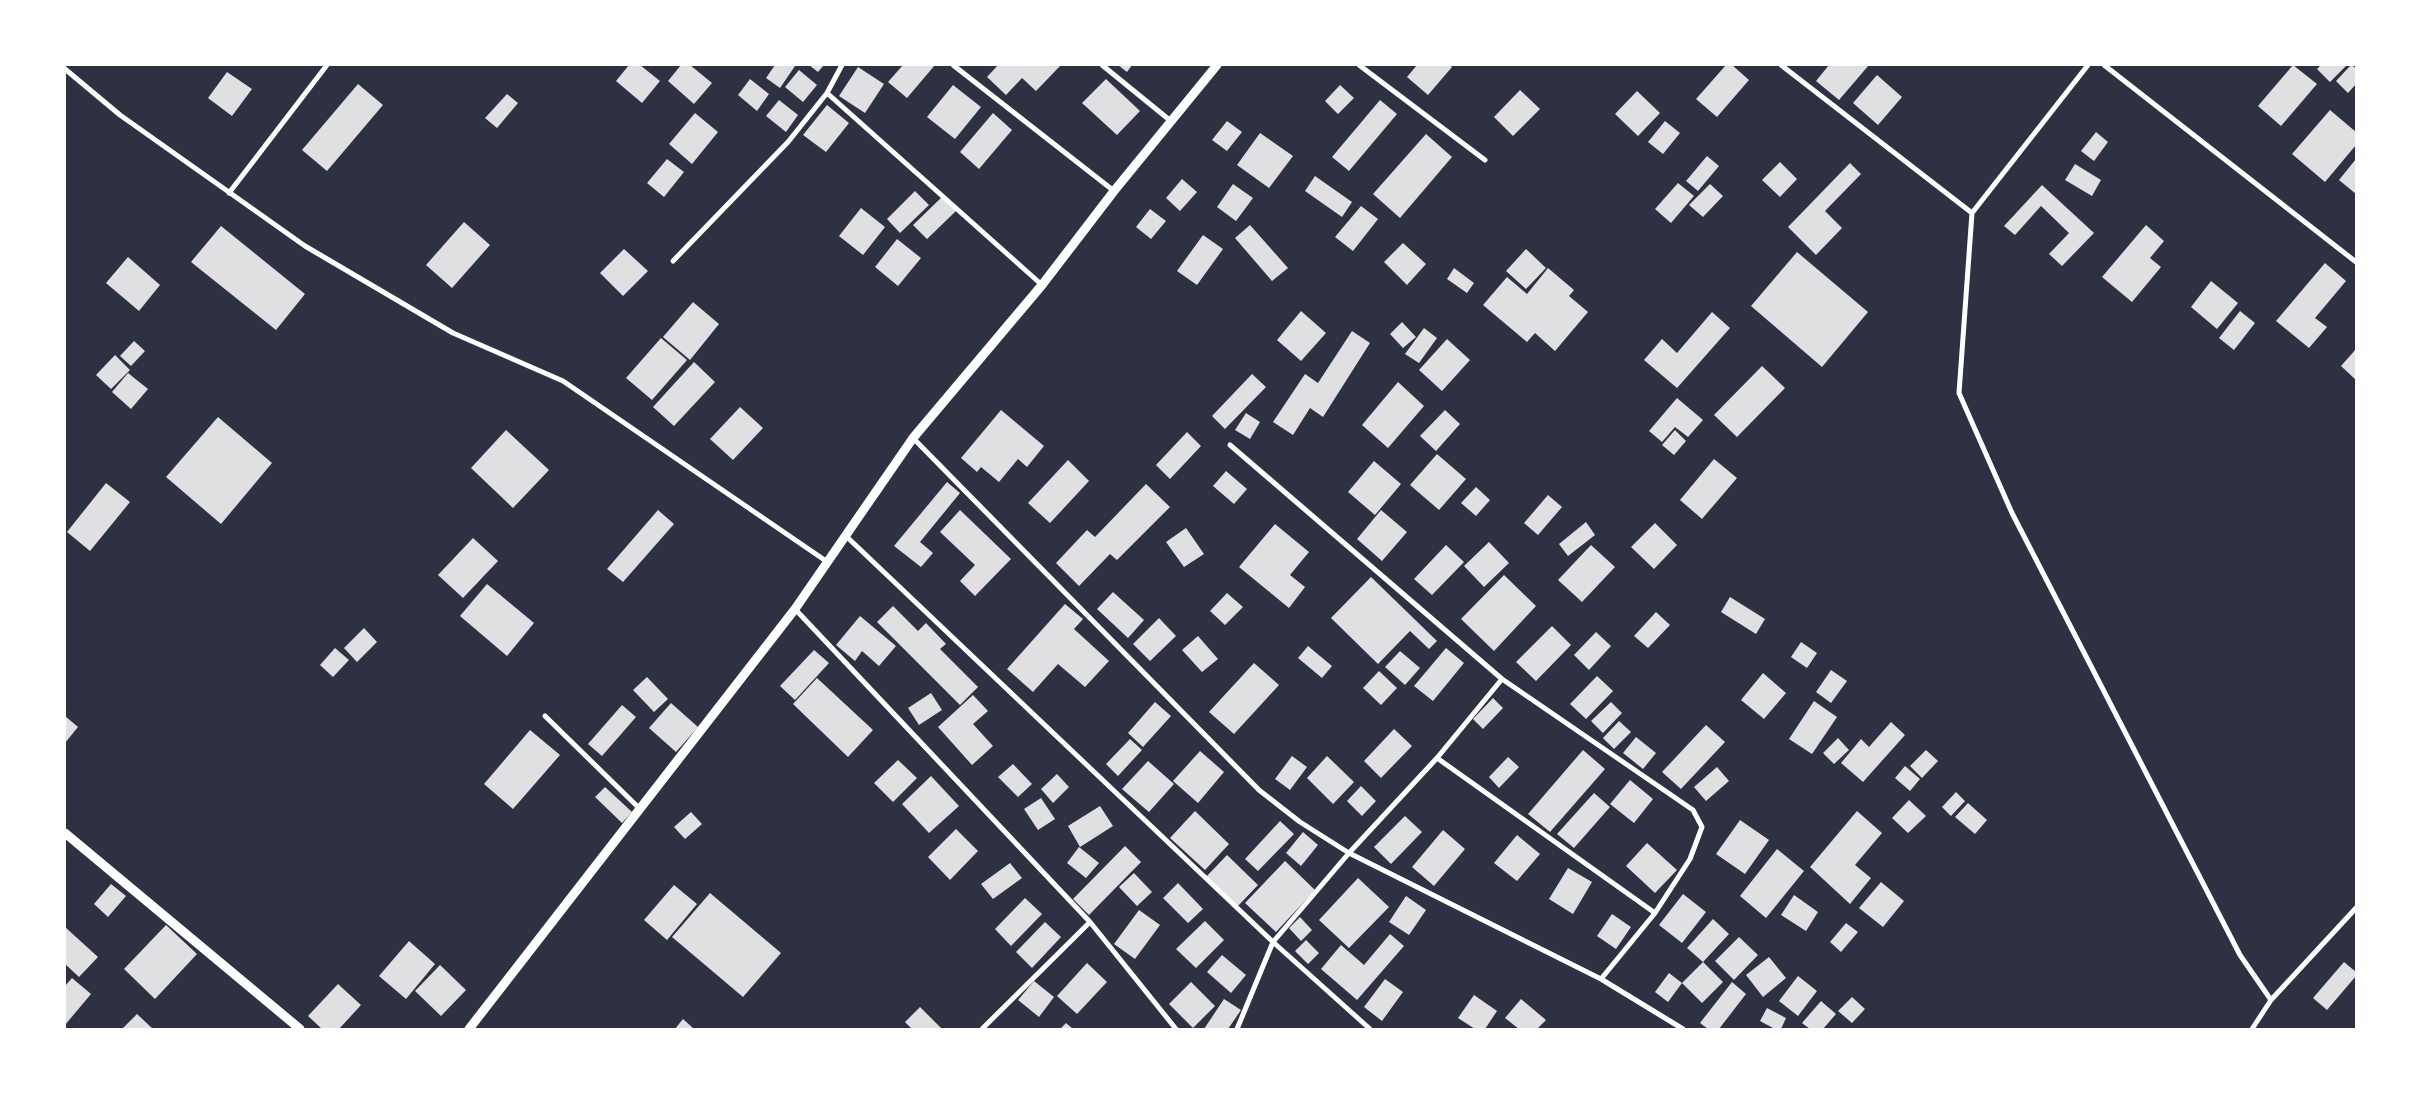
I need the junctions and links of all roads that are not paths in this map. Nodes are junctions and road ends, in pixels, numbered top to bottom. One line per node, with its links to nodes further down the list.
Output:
1 (327, 65): 15 (street)
2 (842, 65): 11 (street)
3 (953, 65): 14 (street)
4 (1102, 65): 12 (street)
5 (1217, 65): 12 (street)
6 (1359, 65): 13 (street)
7 (1781, 65): 16 (street)
8 (2088, 65): 16 (street)
9 (2104, 65): 18 (street)
10 (65, 69): 15 (street)
11 (827, 93): 17 (street); 19 (street)
12 (1172, 123): 14 (street)
13 (1485, 160)
14 (1114, 191): 19 (street)
15 (229, 193): 23 (street)
16 (1972, 213): 36 (street)
17 (673, 261)
18 (2356, 262)
19 (1042, 285): 20 (street)
20 (913, 438): 22 (street); 30 (street)
21 (1230, 444): 25 (street)
22 (847, 537): 23 (street); 34 (street)
23 (826, 562): 24 (street)
24 (795, 609): 28 (street); 33 (street)
25 (1502, 679): 27 (street); 32 (street)
26 (545, 716): 28 (street)
27 (1436, 758): 30 (street); 32 (street)
28 (641, 809): 38 (street)
29 (65, 833): 37 (street)
30 (1349, 853): 34 (street); 35 (street)
31 (2356, 908): 36 (street)
32 (1655, 913): 35 (street)
33 (1090, 922): 39 (street); 40 (street)
34 (1273, 942): 41 (street); 42 (street)
35 (1601, 979): 43 (street)
36 (2271, 1000): 44 (street)
37 (300, 1029)
38 (469, 1029)
39 (982, 1029)
40 (1176, 1029)
41 (1237, 1029)
42 (1370, 1029)
43 (1683, 1029)
44 (2252, 1029)

